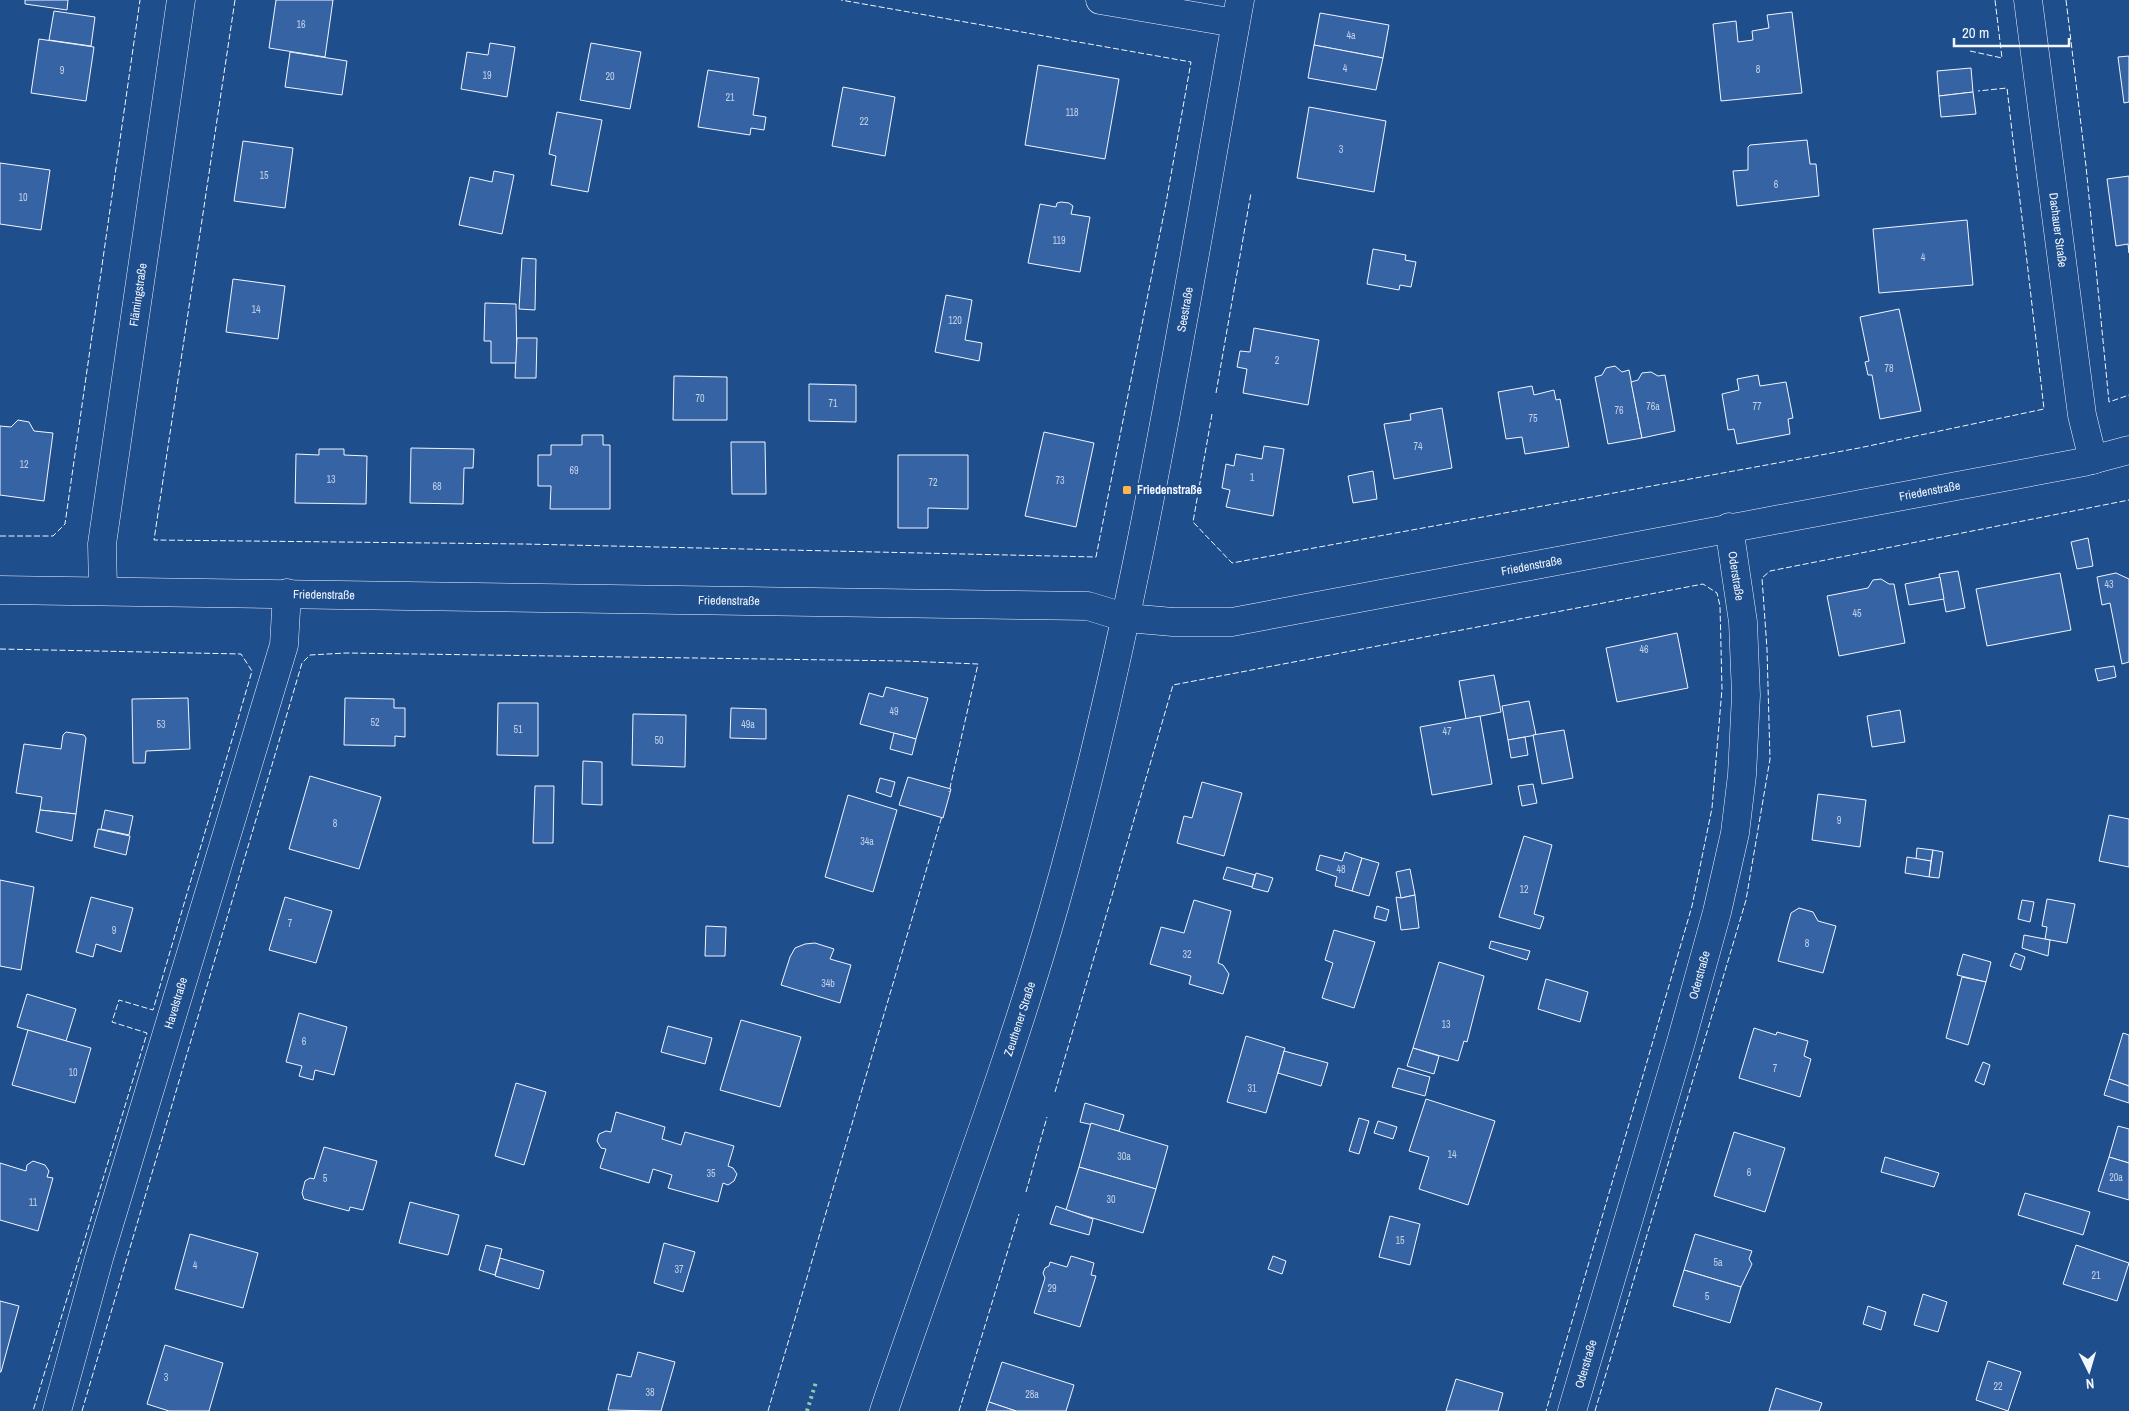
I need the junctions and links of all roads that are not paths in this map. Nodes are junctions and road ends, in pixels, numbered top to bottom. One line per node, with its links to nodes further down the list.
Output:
1 (181, 0): 9 (street, Flämingstraße)
2 (1100, 0): 4 (street)
3 (2028, 0): 6 (street, Dachauer Straße)
4 (1238, 12): 11 (street, Seestraße)
5 (2129, 450): 6 (street, Friedenstraße)
6 (2093, 460): 7 (street, Friedenstraße)
7 (1728, 527): 11 (street, Friedenstraße); 14 (street, Oderstraße)
8 (0, 590): 9 (street, Friedenstraße)
9 (102, 590): 10 (street, Friedenstraße)
10 (287, 593): 11 (street, Friedenstraße); 12 (street, Havelstraße)
11 (1127, 618): 13 (street, Zeuthener Straße)
12 (57, 1411)
13 (884, 1411)
14 (1572, 1411)

